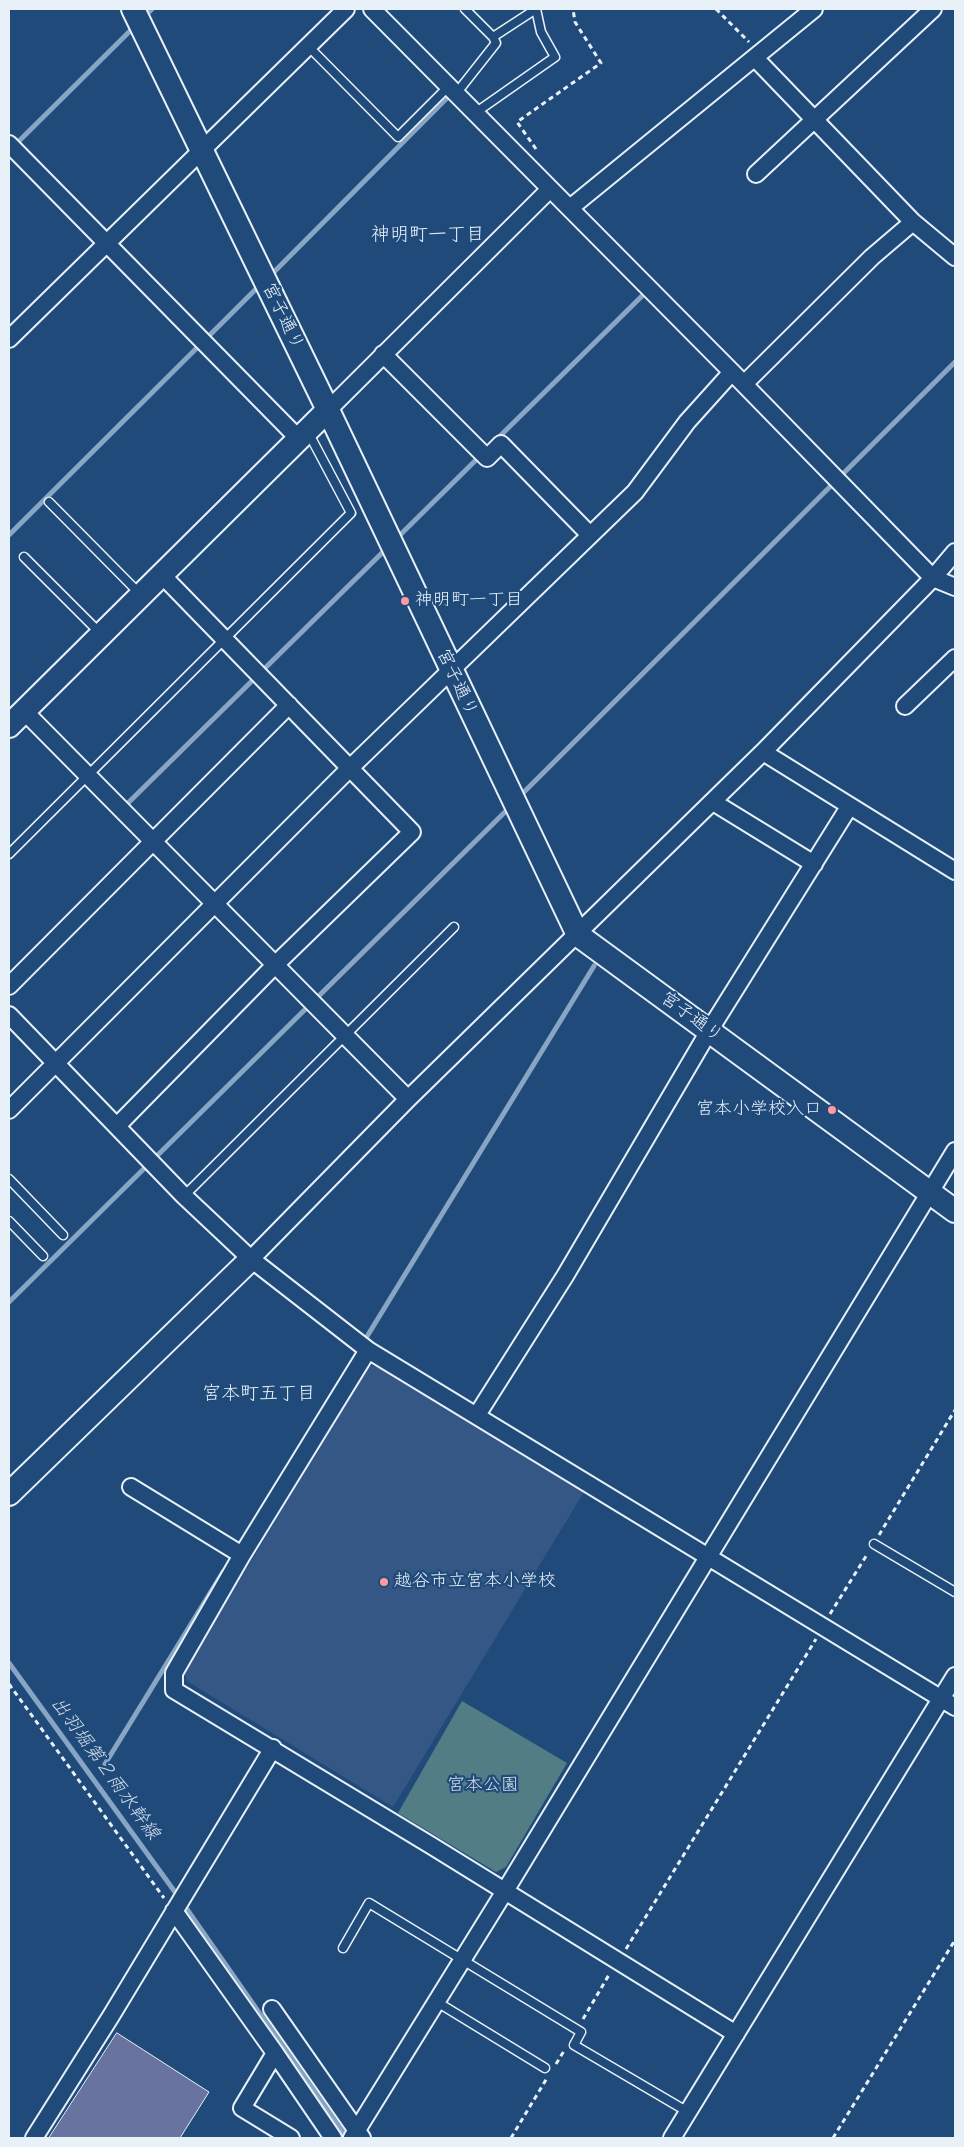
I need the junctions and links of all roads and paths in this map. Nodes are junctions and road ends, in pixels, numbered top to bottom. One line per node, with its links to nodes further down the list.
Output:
1 (133, 9): 17 (street, 宮子通り)
2 (346, 9): 11 (street)
3 (372, 9): 13 (street)
4 (465, 9): 10 (lane)
5 (536, 9): 10 (lane); 14 (lane)
6 (573, 9): 18 (path)
7 (716, 9): 12 (path)
8 (814, 9): 12 (street)
9 (933, 9): 15 (street)
10 (493, 37): 13 (lane)
11 (308, 46): 13 (lane); 17 (street)
12 (754, 52): 15 (street); 21 (street)
13 (452, 91): 14 (street)
14 (475, 114): 20 (street)
15 (813, 118): 19 (street); 22 (street)
16 (9, 144): 23 (street)
17 (200, 150): 23 (street); 29 (street, 宮子通り)
18 (538, 152)
19 (756, 174)
20 (550, 189): 21 (street); 26 (street)
21 (570, 208): 27 (street)
22 (913, 222): 24 (street); 28 (street)
23 (106, 243): 25 (street); 30 (street)
24 (955, 257)
25 (9, 340)
26 (383, 354): 29 (street); 32 (street)
27 (732, 372): 28 (street); 32 (street)
28 (744, 384): 36 (street)
29 (328, 410): 30 (street); 42 (street, 宮子通り)
30 (303, 435): 35 (street); 40 (lane)
31 (49, 502): 38 (lane)
32 (590, 535): 42 (street)
33 (955, 552): 36 (street)
34 (24, 557): 39 (lane)
35 (162, 575): 38 (street); 40 (street)
36 (933, 578): 37 (street); 46 (street)
37 (955, 587)
38 (141, 595): 39 (street)
39 (102, 634): 45 (street)
40 (224, 639): 43 (street); 48 (lane)
41 (955, 658): 44 (street)
42 (451, 671): 47 (street); 57 (street, 宮子通り)
43 (289, 705): 47 (street); 51 (street)
44 (905, 706)
45 (16, 719): 48 (street)
46 (763, 752): 49 (street); 50 (street)
47 (350, 768): 55 (street); 58 (street)
48 (88, 775): 51 (street); 52 (lane)
49 (713, 802): 53 (street); 57 (street)
50 (850, 807): 53 (street); 54 (street)
51 (152, 841): 55 (street); 59 (street)
52 (9, 854)
53 (814, 864): 61 (street)
54 (955, 871)
55 (214, 903): 58 (street); 63 (street)
56 (454, 927): 62 (lane)
57 (578, 935): 61 (street, 宮子通り); 64 (street)
58 (275, 965): 62 (street); 66 (street)
59 (9, 986)
60 (9, 1015): 63 (street)
61 (710, 1031): 69 (street, 宮子通り); 78 (street)
62 (344, 1036): 64 (street); 70 (lane)
63 (55, 1064): 65 (street); 66 (street)
64 (408, 1099): 75 (street)
65 (9, 1110)
66 (117, 1126): 70 (street)
67 (955, 1151): 69 (street)
68 (9, 1179): 73 (lane)
69 (930, 1192): 71 (street, 宮子通り); 83 (street)
70 (184, 1196): 75 (street)
71 (955, 1211)
72 (9, 1221): 74 (lane)
73 (62, 1235)
74 (43, 1256)
75 (251, 1258): 76 (street); 80 (street)
76 (368, 1350): 78 (street); 82 (street)
77 (955, 1410): 81 (path)
78 (477, 1415): 83 (street)
79 (131, 1487): 82 (street)
80 (9, 1494)
81 (874, 1544): 84 (lane); 85 (path)
82 (242, 1555): 89 (street)
83 (709, 1556): 85 (street); 90 (street)
84 (955, 1592)
85 (824, 1627): 88 (street); 95 (path)
86 (955, 1676): 88 (street)
87 (9, 1684): 91 (path)
88 (948, 1703): 99 (street)
89 (273, 1748): 90 (street); 91 (street)
90 (505, 1891): 94 (street); 95 (street)
91 (174, 1911): 100 (street); 105 (street)
92 (955, 1940): 110 (path)
93 (343, 1948): 94 (lane)
94 (462, 1960): 96 (street); 98 (lane)
95 (617, 1961): 98 (path); 99 (street)
96 (437, 2002): 102 (lane); 104 (street)
97 (272, 2009): 104 (street)
98 (577, 2029): 101 (path); 103 (lane)
99 (736, 2034): 103 (street)
100 (275, 2053): 106 (street); 107 (street)
101 (554, 2067)
102 (547, 2071): 108 (path)
103 (688, 2112): 109 (street)
104 (357, 2136)
105 (34, 2138)
106 (291, 2138)
107 (333, 2138)
108 (511, 2138)
109 (672, 2138)
110 (834, 2138)

